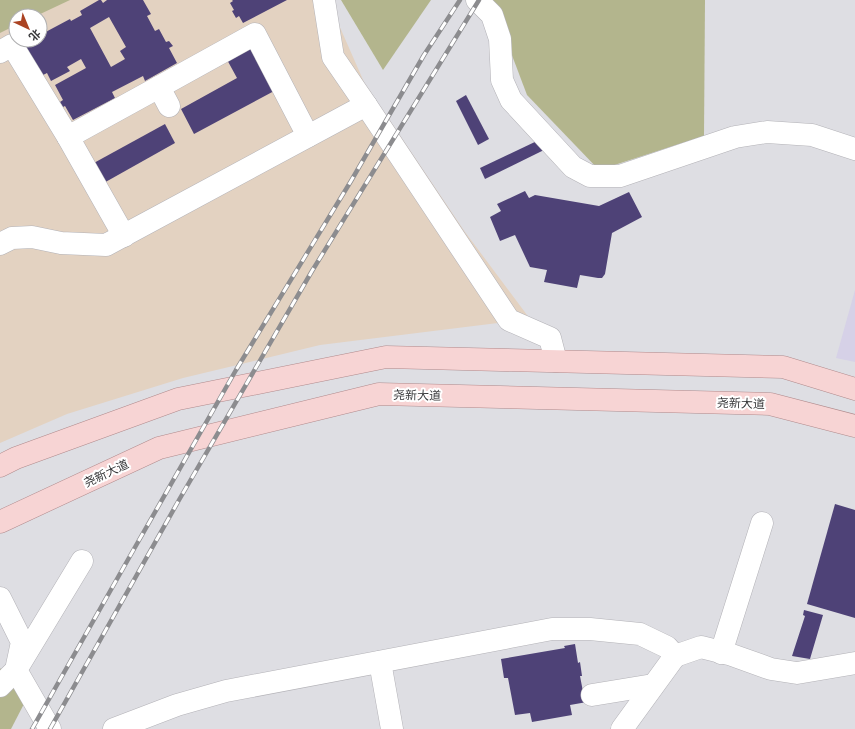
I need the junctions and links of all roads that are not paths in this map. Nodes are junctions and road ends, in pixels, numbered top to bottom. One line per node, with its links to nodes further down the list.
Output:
1 (324, 0): 5 (lane)
2 (476, 0): 9 (lane)
3 (0, 52): 8 (lane)
4 (159, 87): 6 (lane); 7 (lane); 8 (lane)
5 (366, 105): 7 (lane); 12 (lane)
6 (169, 106)
7 (308, 136): 10 (lane)
8 (68, 137): 10 (lane)
9 (855, 149)
10 (124, 236): 11 (lane)
11 (0, 244)
12 (556, 362): 13 (main road); 15 (main road)
13 (855, 389)
14 (855, 426): 16 (main road, 尧新大道)
15 (0, 466)
16 (0, 522)
17 (762, 523): 20 (lane)
18 (82, 561): 24 (lane)
19 (0, 598): 24 (lane)
20 (721, 652): 21 (lane); 23 (lane)
21 (675, 656): 22 (lane); 25 (lane)
22 (380, 662): 29 (lane); 30 (lane)
23 (855, 663)
24 (8, 667): 26 (lane); 28 (lane)
25 (653, 685): 27 (lane); 31 (lane)
26 (0, 686)
27 (592, 695)
28 (50, 729)
29 (114, 729)
30 (392, 729)
31 (622, 729)

